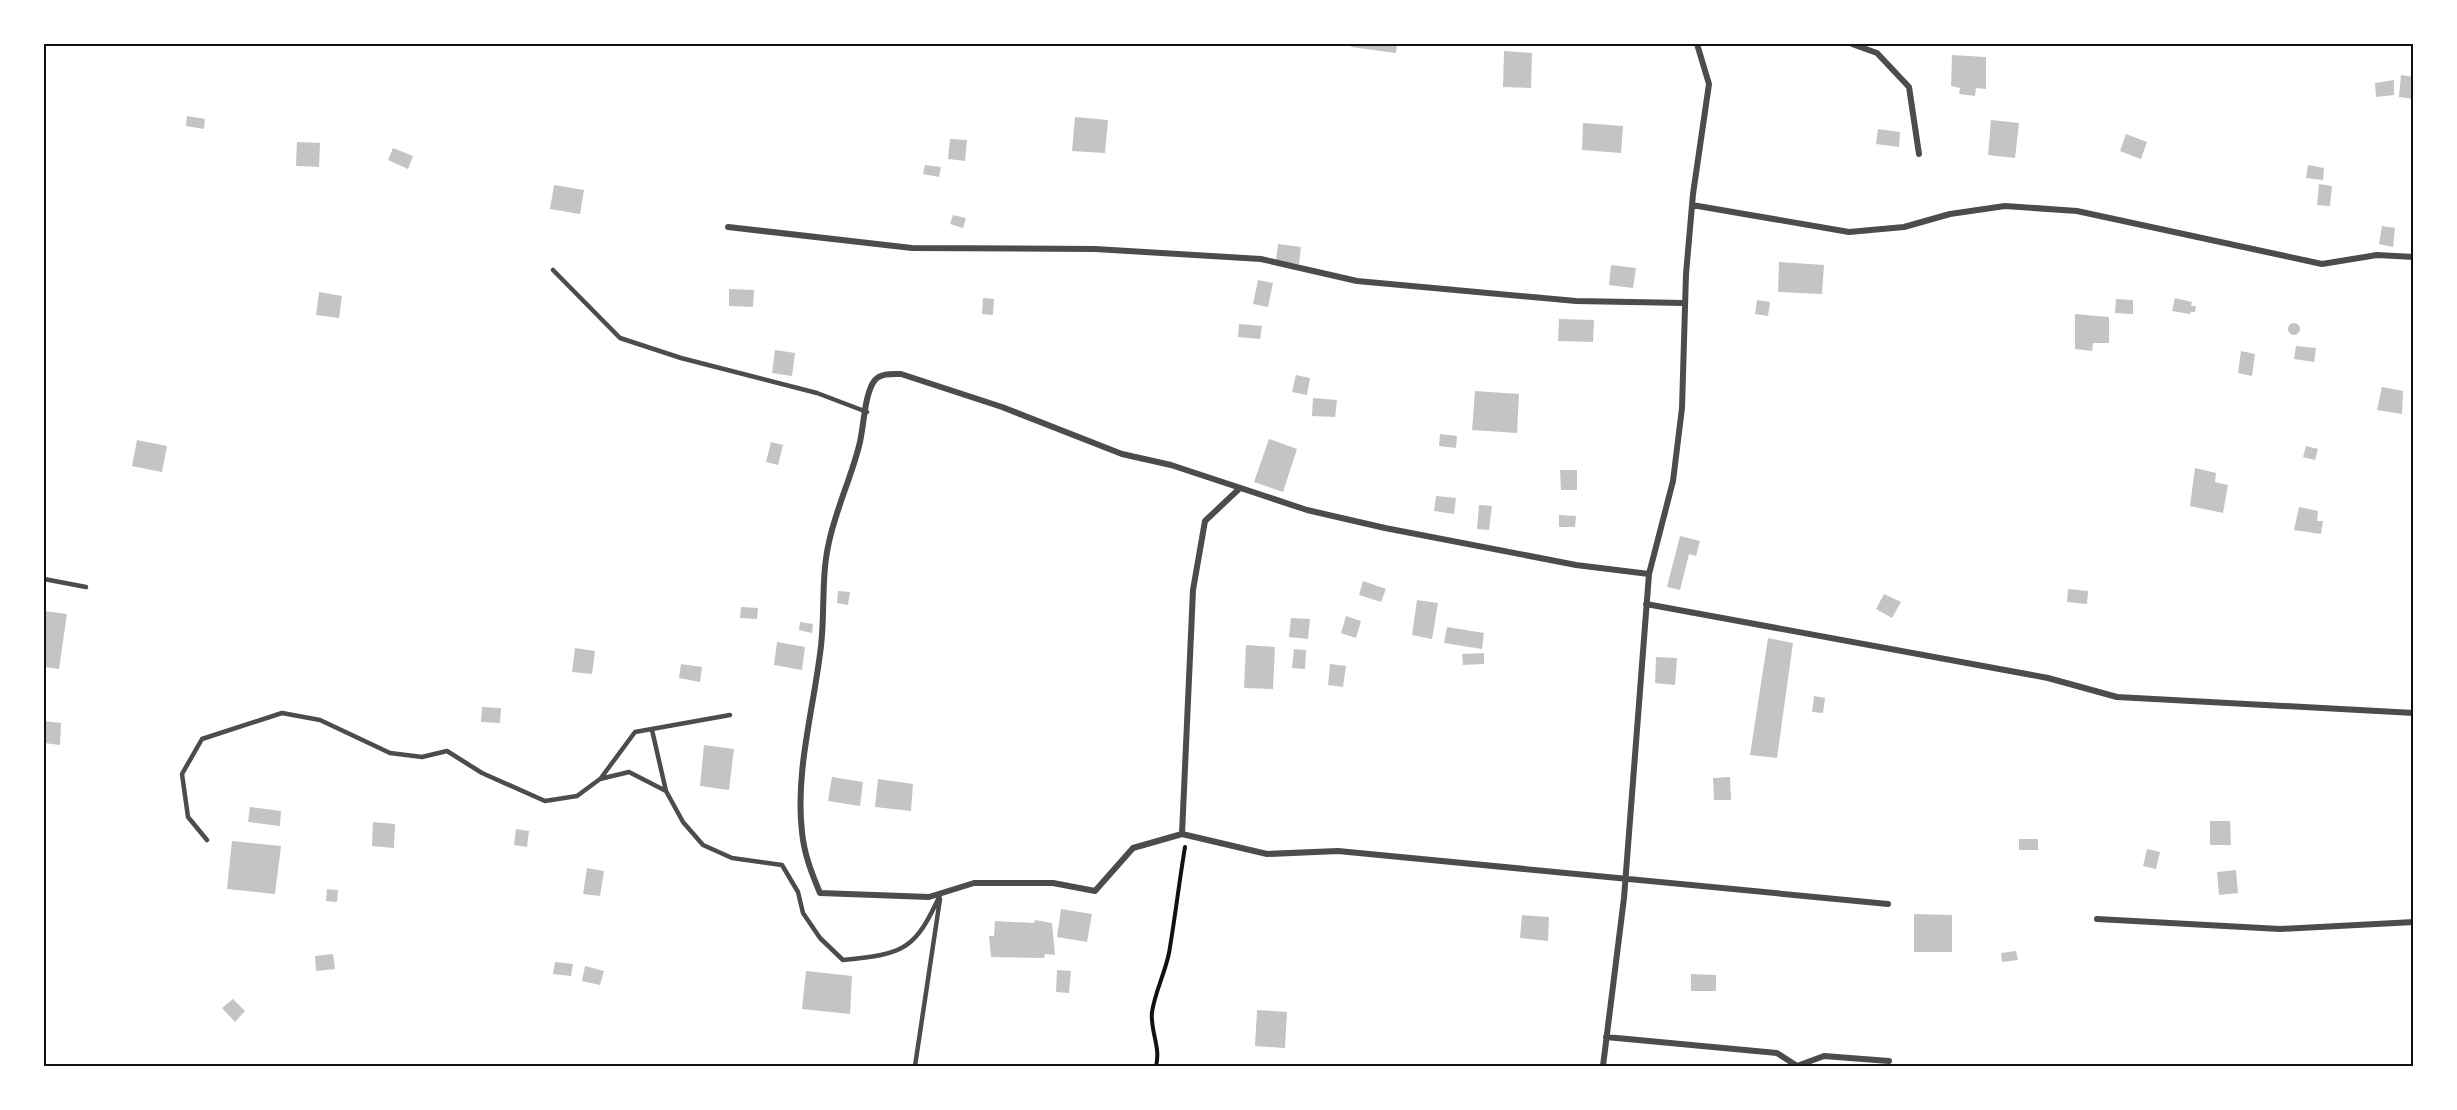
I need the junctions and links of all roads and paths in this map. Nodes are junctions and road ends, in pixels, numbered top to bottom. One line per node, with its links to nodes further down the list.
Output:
1 (1697, 44): 4 (street)
2 (1852, 44): 3 (street)
3 (1919, 154)
4 (1692, 205): 6 (street); 8 (street)
5 (728, 226): 8 (street)
6 (2414, 257)
7 (553, 270): 9 (lane)
8 (1684, 303): 11 (street)
9 (867, 412): 10 (street); 23 (street)
10 (1240, 488): 11 (street); 20 (street)
11 (1649, 574): 14 (street)
12 (44, 579): 13 (lane)
13 (86, 586)
14 (1646, 604): 15 (street); 22 (street)
15 (2414, 712)
16 (730, 715): 17 (lane)
17 (652, 730): 18 (lane); 19 (lane)
18 (600, 779): 19 (lane); 21 (lane)
19 (666, 791): 23 (lane)
20 (1184, 837): 22 (street); 23 (street); 30 (path)
21 (207, 840)
22 (1625, 878): 24 (street); 27 (street)
23 (941, 893): 29 (lane)
24 (1888, 904)
25 (2097, 919): 26 (street)
26 (2414, 922)
27 (1606, 1037): 28 (street); 31 (street)
28 (1889, 1061)
29 (915, 1066)
30 (1156, 1066)
31 (1604, 1066)

